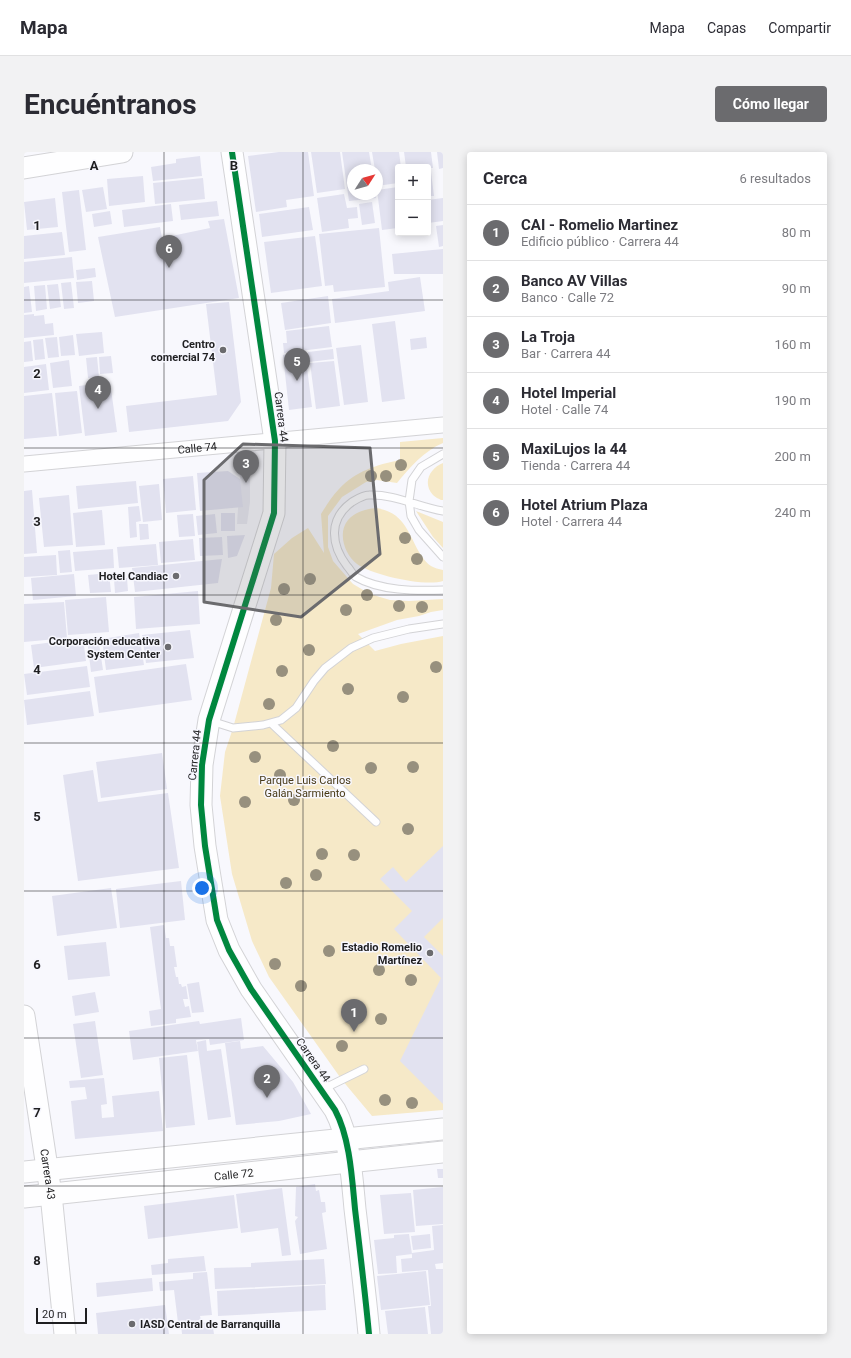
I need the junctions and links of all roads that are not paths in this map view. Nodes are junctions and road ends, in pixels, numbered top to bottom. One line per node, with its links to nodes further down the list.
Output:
1 (122, 152): 3 (street)
2 (232, 152): 5 (street, Carrera 44)
3 (24, 168)
4 (443, 425): 5 (street, Calle 74)
5 (275, 441): 7 (street, Calle 74); 13 (street, Carrera 44)
6 (443, 454): 8 (lane)
7 (24, 464)
8 (409, 501): 9 (lane); 10 (lane); 11 (lane)
9 (443, 511)
10 (443, 557)
11 (443, 590)
12 (443, 624): 14 (lane)
13 (209, 720): 14 (lane); 18 (street, Carrera 44)
14 (272, 724): 15 (lane)
15 (376, 822)
16 (24, 1016): 23 (street, Carrera 43)
17 (364, 1069): 18 (lane)
18 (322, 1090): 20 (street, Carrera 44)
19 (443, 1129): 20 (street)
20 (345, 1139): 22 (street, Carrera 44); 23 (street)
21 (443, 1152): 22 (street, Calle 72)
22 (349, 1162): 25 (street, Calle 72); 28 (street, Carrera 44)
23 (47, 1170): 24 (street); 25 (street, Carrera 43)
24 (24, 1172)
25 (50, 1194): 26 (street, Calle 72); 27 (street, Carrera 43)
26 (24, 1197)
27 (64, 1334)
28 (369, 1334)

